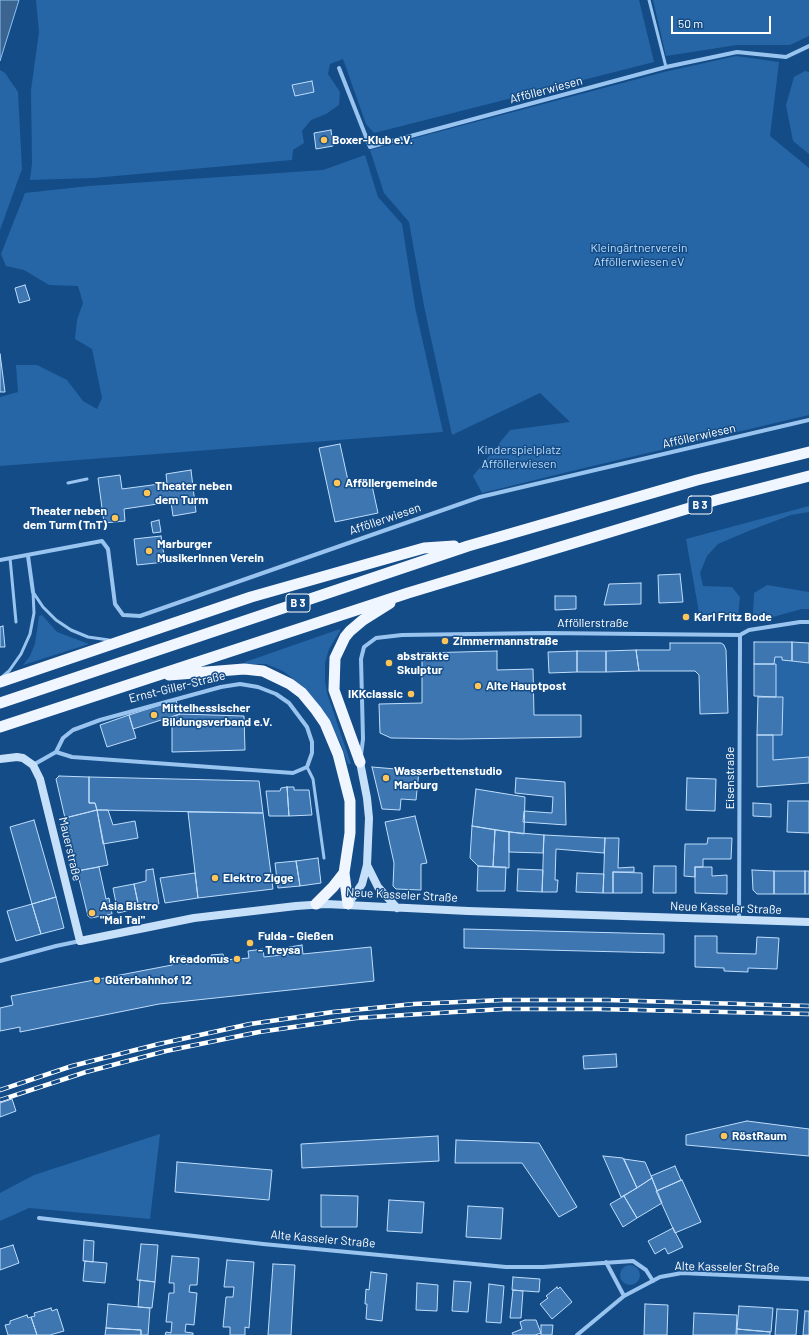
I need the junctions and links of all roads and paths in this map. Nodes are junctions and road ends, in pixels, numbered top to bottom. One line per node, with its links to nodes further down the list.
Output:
1 (649, 0): 3 (lane)
2 (809, 46): 3 (street, Afföllerwiesen)
3 (666, 67): 4 (street, Afföllerwiesen)
4 (339, 68)
5 (809, 420): 11 (street, Afföllerwiesen)
6 (809, 452): 10 (highway, B 3)
7 (809, 476): 15 (highway, B 3)
8 (87, 480): 9 (lane)
9 (68, 483)
10 (468, 546): 19 (highway, B 3); 23 (highway, B 3)
11 (28, 556): 12 (street, Afföllerwiesen); 14 (street)
12 (10, 558): 13 (street, Afföllerwiesen); 16 (lane)
13 (0, 560)
14 (33, 592): 19 (lane); 21 (lane)
15 (408, 593): 20 (highway, B 3); 27 (highway)
16 (16, 622)
17 (809, 622): 18 (street, Afföllerstraße)
18 (740, 635): 27 (street, Afföllerstraße); 36 (street, Eisenstraße)
19 (123, 640): 22 (highway, B 3)
20 (148, 677): 24 (highway, B 3); 32 (highway)
21 (0, 679)
22 (0, 682)
23 (0, 703)
24 (0, 727)
25 (56, 752): 28 (street); 29 (street); 29 (street, Ernst-Giller-Straße)
26 (0, 759): 28 (main road)
27 (360, 762): 31 (main road)
28 (33, 765): 38 (main road, Mauerstraße)
29 (307, 767): 30 (lane)
30 (324, 858)
31 (368, 865): 34 (main road); 35 (main road)
32 (344, 873): 33 (highway); 34 (highway)
33 (316, 904): 34 (main road, Neue Kasseler Straße); 38 (main road, Neue Kasseler Straße)
34 (348, 904): 35 (main road, Neue Kasseler Straße)
35 (397, 908): 36 (main road, Neue Kasseler Straße)
36 (739, 921): 37 (main road, Neue Kasseler Straße)
37 (809, 922)
38 (80, 941): 39 (street, Neue Kasseler Straße)
39 (0, 962)
40 (40, 1218): 41 (street, Alte Kasseler Straße)
41 (606, 1262): 43 (street, Alte Kasseler Straße); 44 (street)
42 (809, 1279): 43 (street, Alte Kasseler Straße)
43 (653, 1281): 44 (street)
44 (624, 1296): 45 (street)
45 (577, 1335)

